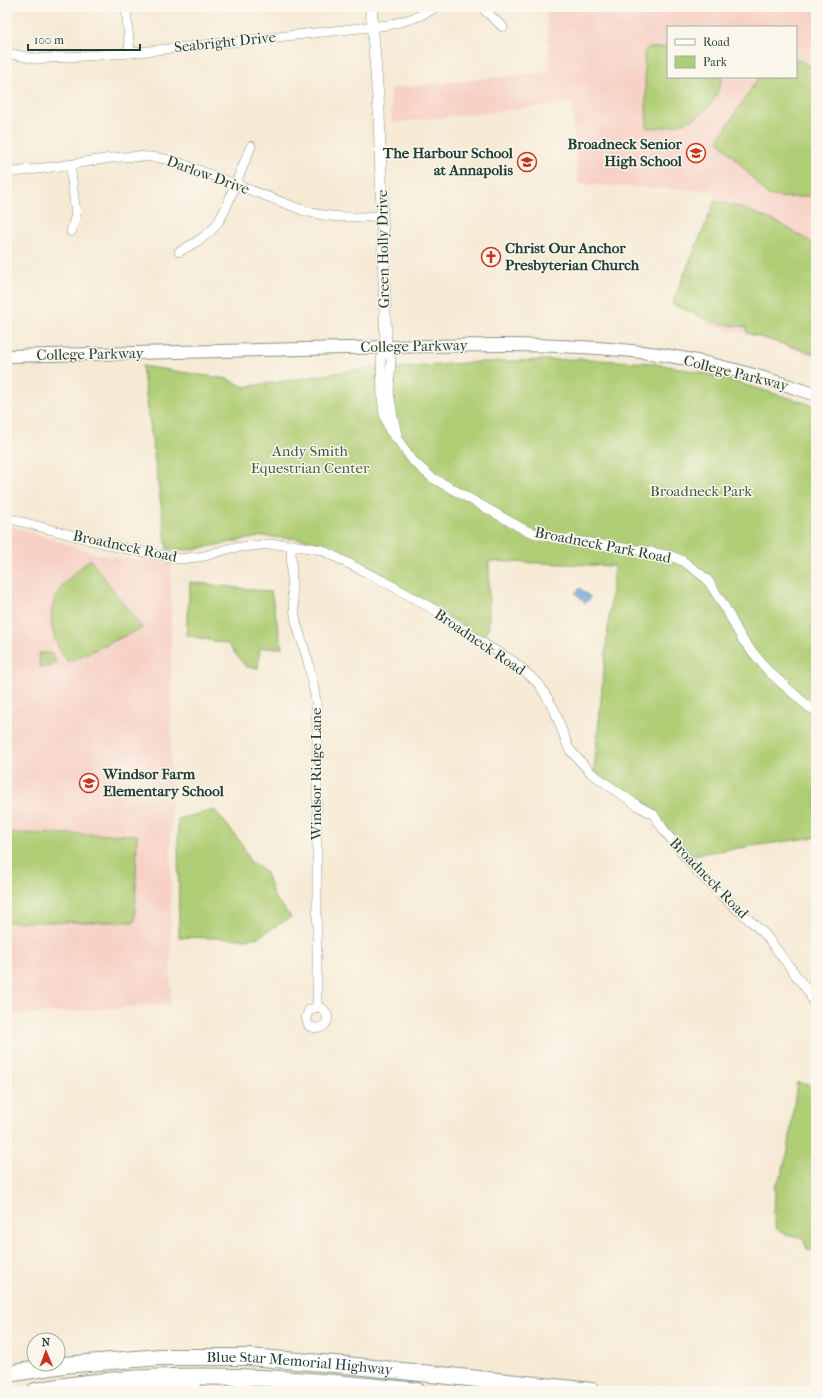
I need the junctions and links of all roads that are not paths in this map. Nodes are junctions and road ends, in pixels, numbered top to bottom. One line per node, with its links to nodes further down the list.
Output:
1 (126, 7): 8 (street)
2 (371, 7): 5 (street, Green Holly Drive)
3 (436, 7): 5 (street, Seabright Drive)
4 (481, 7): 6 (street)
5 (372, 26): 8 (street, Seabright Drive); 13 (street, Green Holly Drive)
6 (503, 27)
7 (7, 53): 8 (street, Seabright Drive)
8 (130, 53)
9 (251, 146): 12 (street)
10 (70, 164): 11 (street, Darlow Drive); 12 (street, Darlow Drive); 14 (street)
11 (7, 173)
12 (235, 184): 13 (street, Darlow Drive); 15 (street)
13 (382, 216): 16 (street, Green Holly Drive)
14 (71, 232)
15 (179, 252)
16 (386, 347): 17 (main road, College Parkway); 18 (main road, College Parkway); 21 (street, Broadneck Park Road)
17 (7, 356)
18 (816, 395)
19 (7, 518): 20 (street, Broadneck Road)
20 (291, 545): 22 (street, Windsor Ridge Lane); 23 (street, Broadneck Road)
21 (816, 711)
22 (317, 1006)
23 (816, 1007)
24 (7, 1374): 29 (highway, Blue Star Memorial Highway)
25 (35, 1391): 28 (highway, Blue Star Memorial Highway)
26 (93, 1391): 27 (highway)
27 (195, 1391)
28 (417, 1391)
29 (592, 1391)

